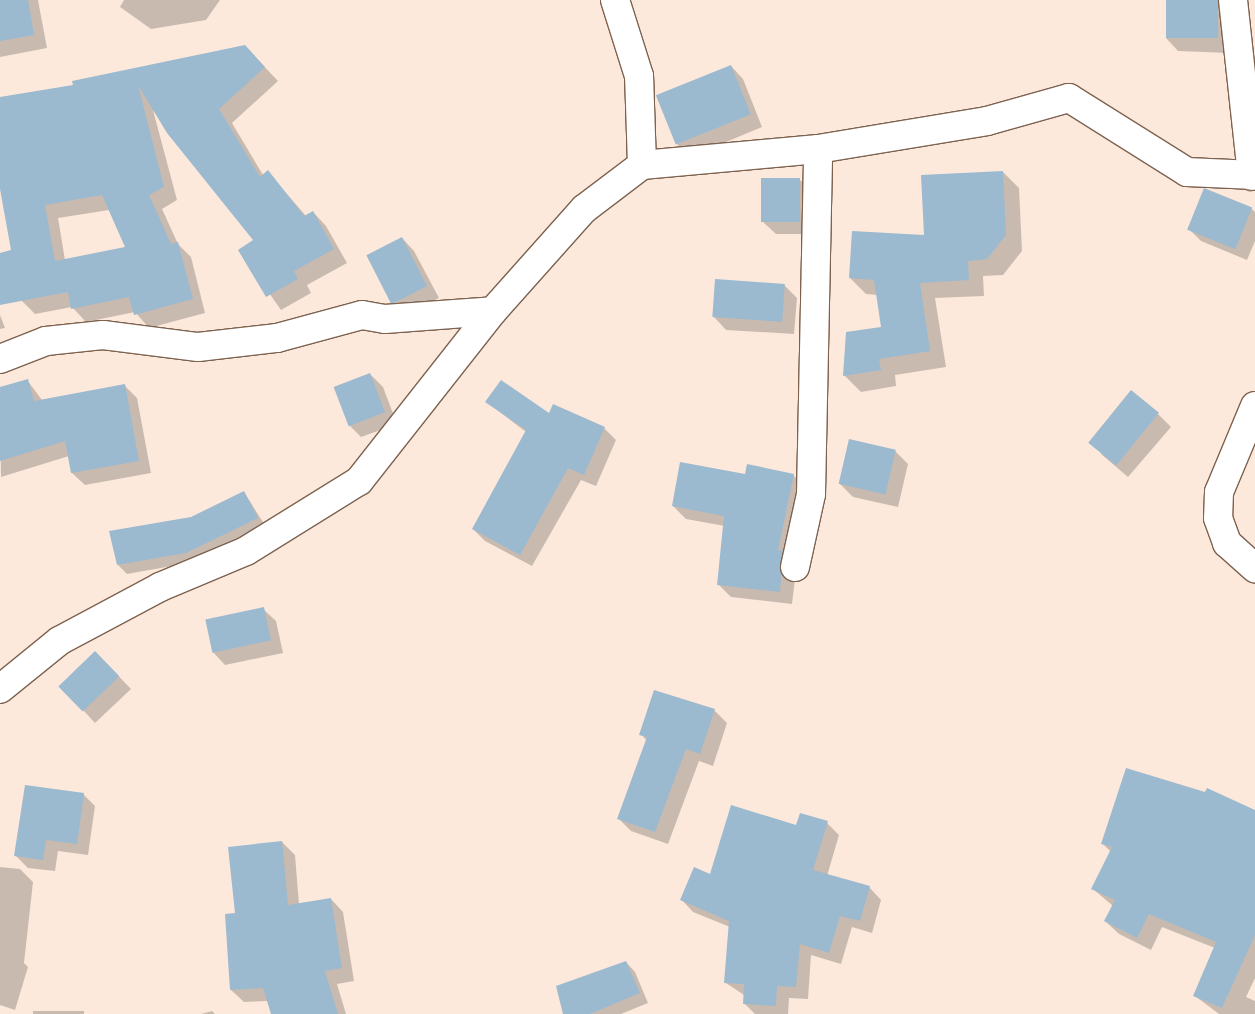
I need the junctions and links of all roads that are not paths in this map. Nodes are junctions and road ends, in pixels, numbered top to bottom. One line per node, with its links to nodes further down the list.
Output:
1 (615, 0): 4 (street)
2 (1233, 0): 5 (street)
3 (818, 149): 4 (street); 5 (street); 9 (street)
4 (642, 165): 6 (street)
5 (1254, 176)
6 (494, 312): 7 (street); 11 (street)
7 (0, 359)
8 (1255, 406): 10 (street)
9 (795, 566)
10 (1255, 568)
11 (0, 689)

